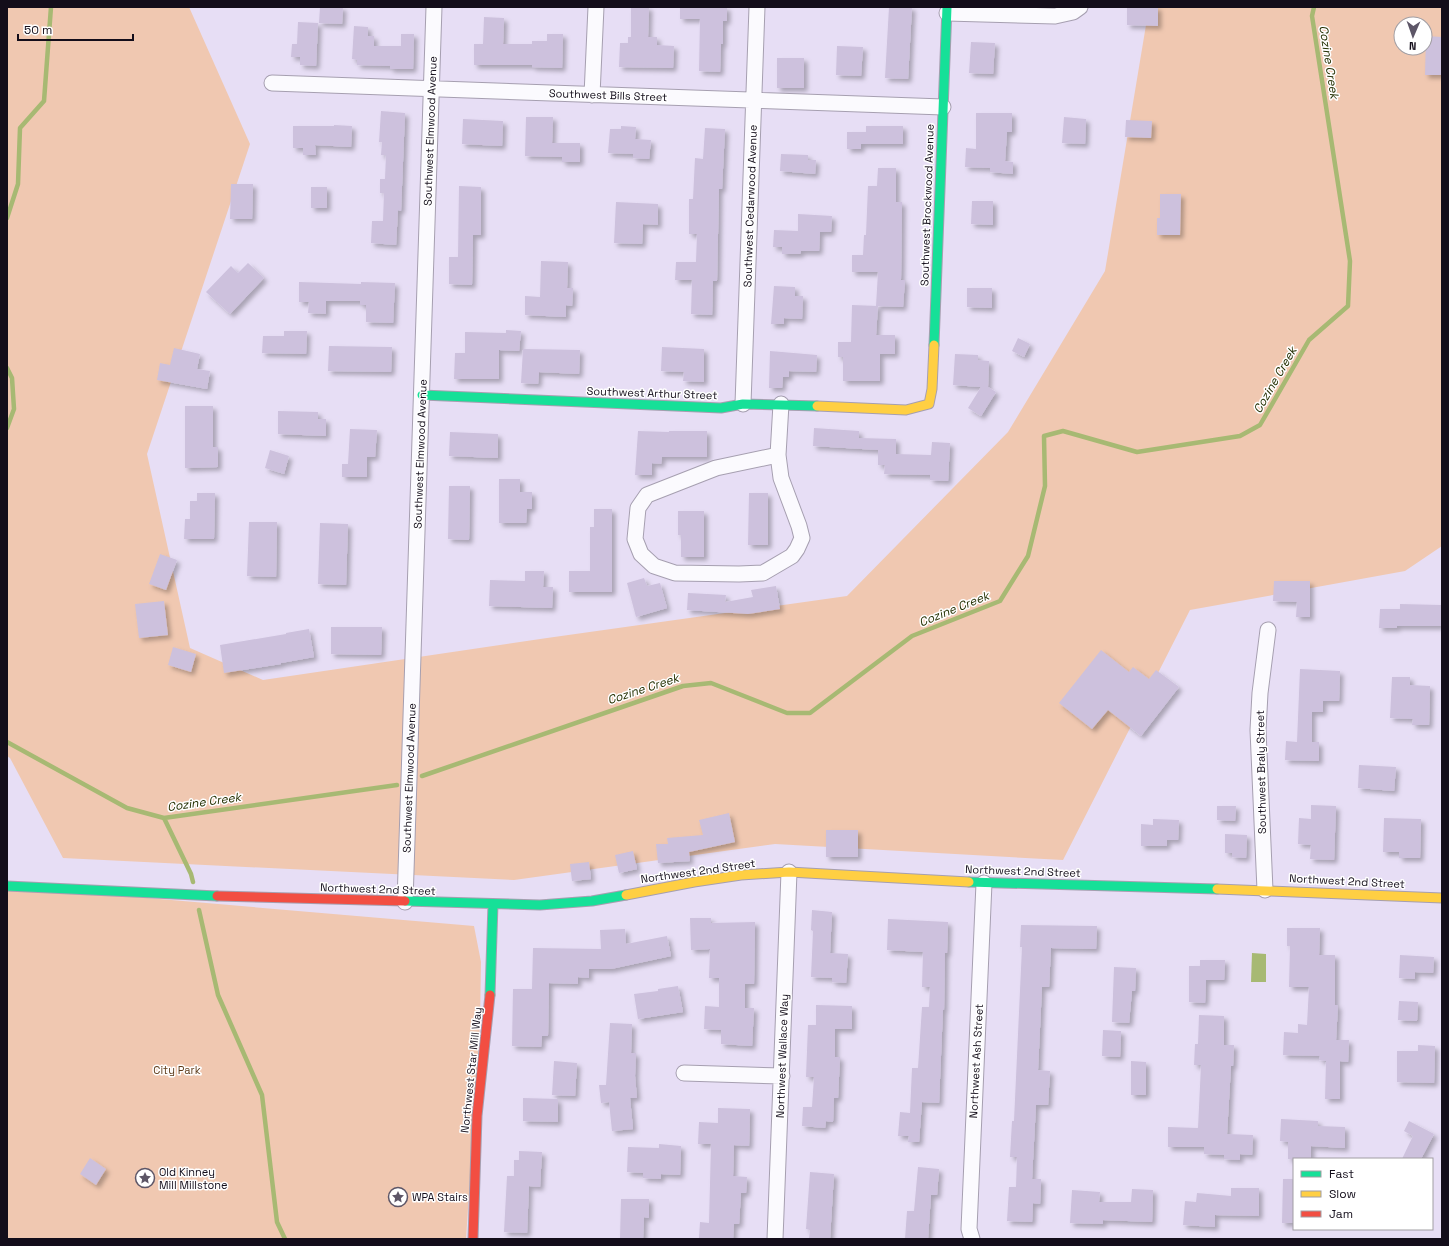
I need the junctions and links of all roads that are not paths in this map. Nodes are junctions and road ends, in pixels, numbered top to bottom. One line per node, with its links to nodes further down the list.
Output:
1 (434, 7): 7 (street, Southwest Elmwood Avenue)
2 (596, 7): 8 (street)
3 (757, 7): 9 (street, Southwest Cedarwood Avenue)
4 (1080, 7): 5 (street)
5 (947, 10): 10 (main road, Southwest Brockwood Avenue)
6 (272, 83): 7 (street, Southwest Bills Street)
7 (432, 89): 8 (street, Southwest Bills Street); 11 (street, Southwest Elmwood Avenue)
8 (592, 95): 9 (street, Southwest Bills Street)
9 (754, 101): 10 (street, Southwest Bills Street); 12 (street, Southwest Cedarwood Avenue)
10 (943, 107): 14 (main road, Southwest Brockwood Avenue)
11 (422, 395): 12 (main road, Southwest Arthur Street); 22 (street, Southwest Elmwood Avenue)
12 (743, 404): 13 (main road, Southwest Arthur Street)
13 (781, 404): 14 (main road, Southwest Arthur Street); 15 (street)
14 (929, 404)
15 (778, 455): 15 (street)
16 (1268, 630): 20 (street, Southwest Braly Street)
17 (788, 872): 18 (main road, Northwest 2nd Street); 23 (main road, Northwest 2nd Street); 25 (street, Northwest Wallace Way)
18 (984, 883): 20 (main road, Northwest 2nd Street); 28 (street, Northwest Ash Street)
19 (7, 886): 22 (main road, Northwest 2nd Street)
20 (1265, 890): 21 (main road, Northwest 2nd Street)
21 (1442, 898)
22 (405, 902): 23 (main road, Northwest 2nd Street)
23 (493, 904): 26 (main road, Northwest Star Mill Way)
24 (684, 1073): 25 (street)
25 (782, 1076): 27 (street, Northwest Wallace Way)
26 (473, 1239)
27 (775, 1239)
28 (972, 1239)

